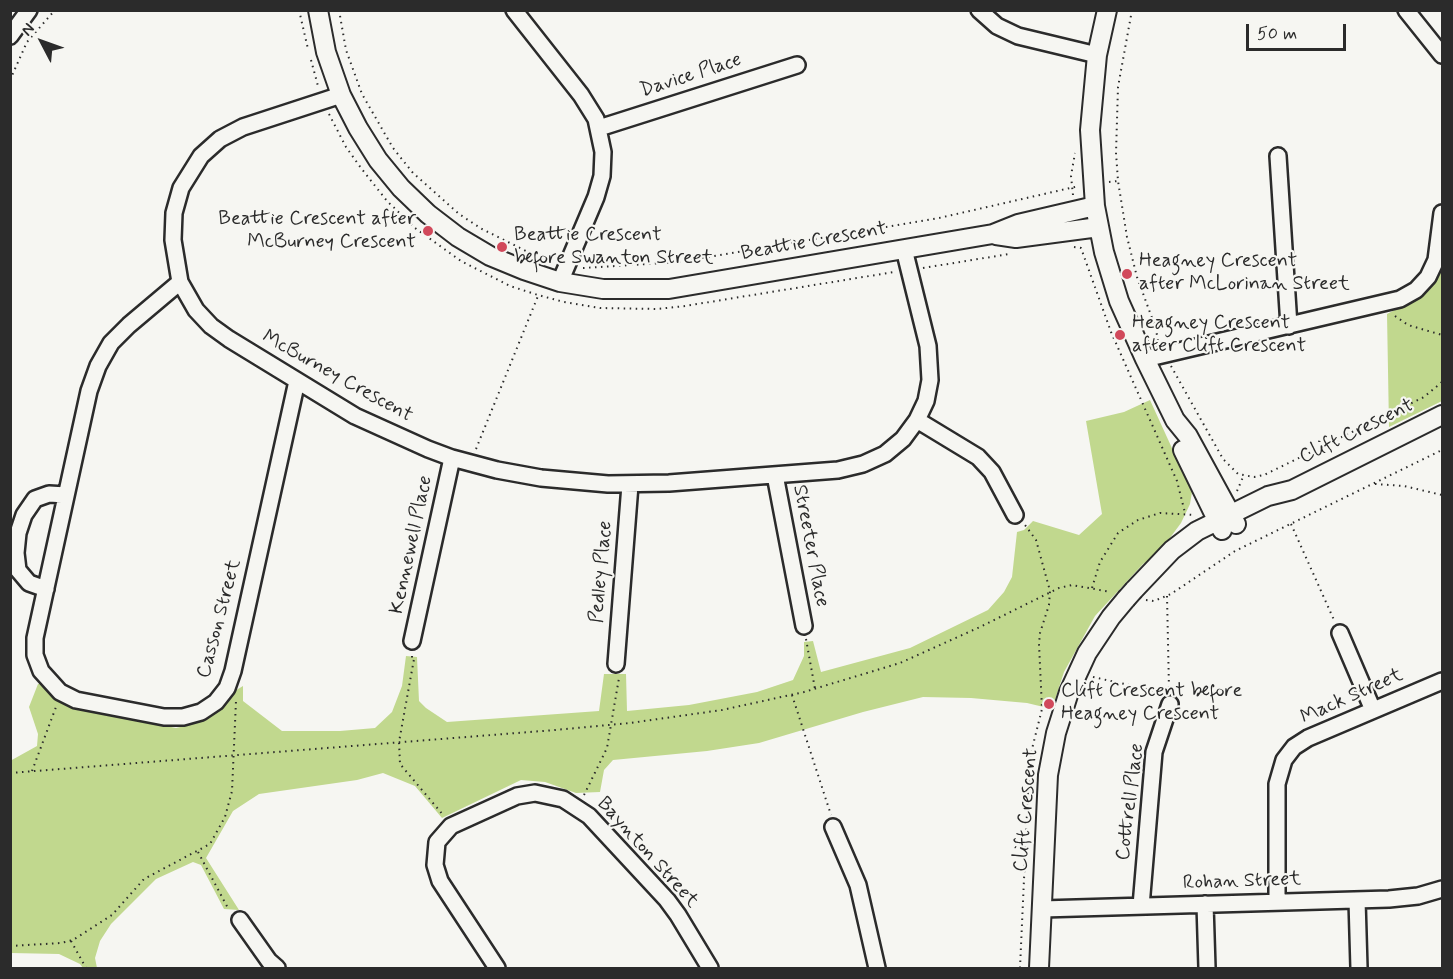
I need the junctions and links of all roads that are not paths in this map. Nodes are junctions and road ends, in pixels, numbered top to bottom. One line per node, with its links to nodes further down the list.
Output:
1 (29, 10): 7 (street)
2 (318, 10): 11 (street, Beattie Crescent)
3 (514, 10): 12 (street)
4 (979, 10): 8 (street)
5 (1107, 10): 8 (street)
6 (1406, 10): 9 (street)
7 (10, 36)
8 (1096, 55): 14 (street)
9 (1443, 55)
10 (797, 65): 12 (street, Davice Place)
11 (341, 95): 19 (street, Beattie Crescent); 20 (street, McBurney Crescent)
12 (599, 128): 19 (street)
13 (1278, 156): 21 (street)
14 (1095, 206): 16 (street); 17 (street, Beattie Crescent)
15 (1443, 213): 21 (street)
16 (1099, 226): 17 (street, Beattie Crescent); 22 (street)
17 (993, 234): 18 (street, Beattie Crescent)
18 (904, 249): 19 (street, Beattie Crescent); 25 (street, McBurney Crescent)
19 (557, 275)
20 (180, 282): 23 (street, McBurney Crescent); 31 (street, Casson Street)
21 (1289, 326): 22 (street)
22 (1145, 359): 28 (street)
23 (297, 381): 26 (street, McBurney Crescent); 37 (street, Casson Street)
24 (1443, 415): 30 (street, Clift Crescent)
25 (917, 420): 27 (street, McBurney Crescent); 33 (street)
26 (452, 458): 29 (street, McBurney Crescent); 40 (street, Kennewell Place)
27 (775, 475): 29 (street, McBurney Crescent); 38 (street, Streeter Place)
28 (1202, 475): 32 (street); 34 (street); 35 (street)
29 (630, 485): 41 (street, Pedley Place)
30 (1292, 490): 32 (street, Clift Crescent); 34 (street, Clift Crescent)
31 (66, 495): 37 (street, Casson Street); 37 (street)
32 (1258, 501): 34 (street, Clift Crescent)
33 (1015, 515)
34 (1227, 523): 35 (street, Clift Crescent); 36 (street, Clift Crescent)
35 (1192, 535): 36 (street, Clift Crescent)
36 (1149, 575): 51 (street, Clift Crescent)
37 (46, 589)
38 (804, 626)
39 (1340, 633): 44 (street)
40 (412, 641)
41 (615, 664)
42 (1443, 681): 44 (street, Mack Street)
43 (1170, 704): 50 (street, Cottrell Place)
44 (1373, 710): 48 (street, Mack Street)
45 (833, 827): 56 (street)
46 (1443, 889): 47 (street, Rohan Street)
47 (1357, 900): 48 (street, Rohan Street); 59 (street)
48 (1277, 902): 49 (street, Rohan Street)
49 (1205, 904): 50 (street, Rohan Street); 58 (street)
50 (1141, 906): 51 (street, Rohan Street)
51 (1042, 909): 57 (street, Clift Crescent)
52 (240, 920): 53 (street)
53 (277, 969)
54 (497, 969): 55 (street, Baynton Street)
55 (710, 969)
56 (877, 969)
57 (1039, 969)
58 (1207, 969)
59 (1359, 969)

